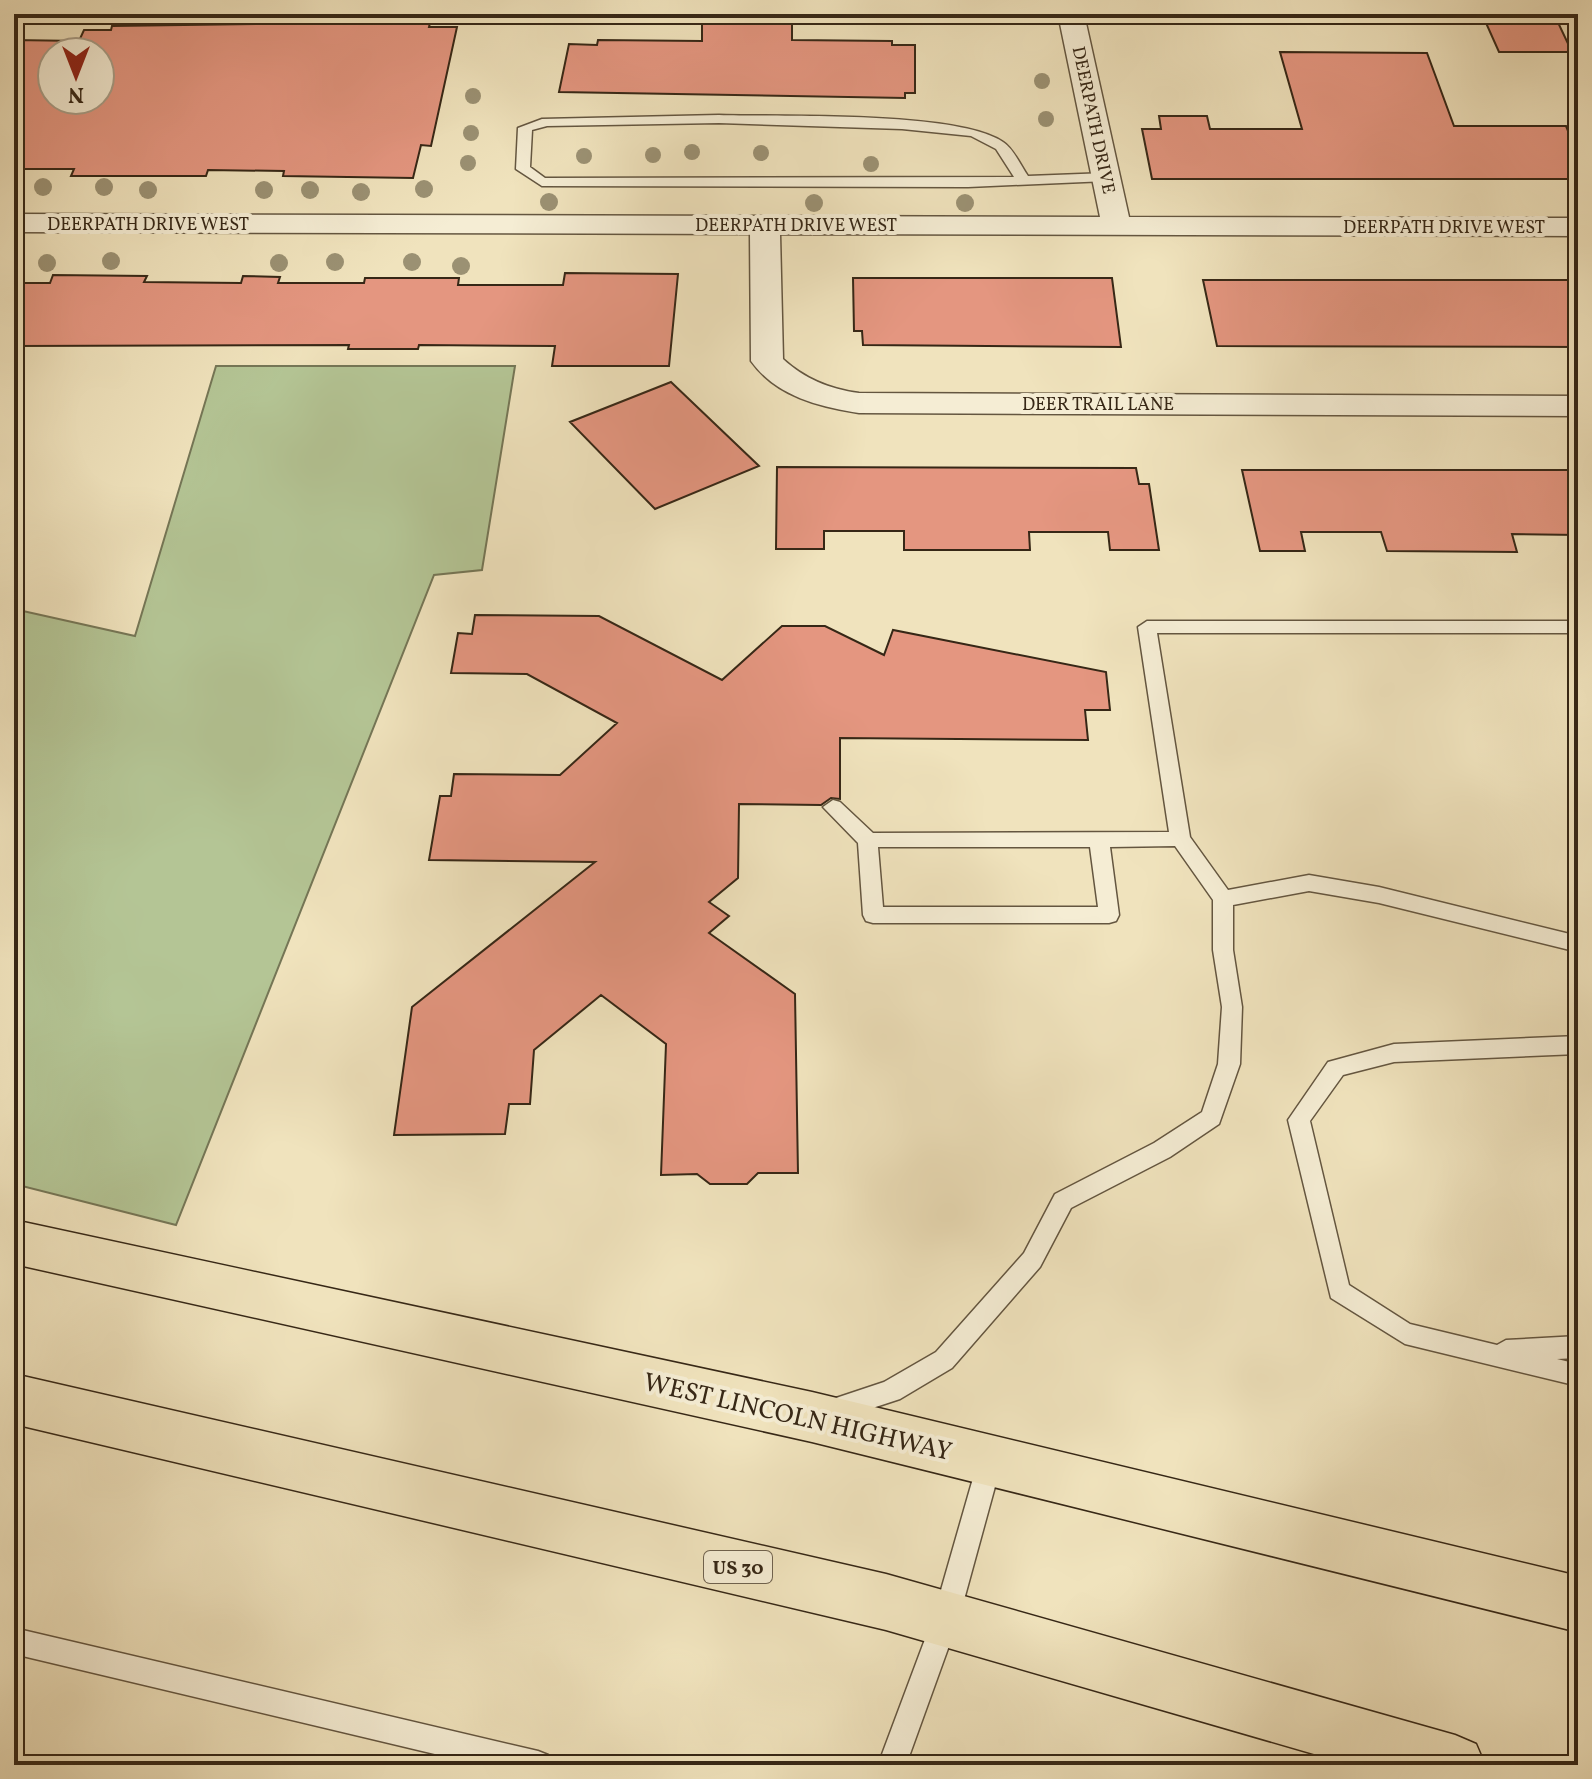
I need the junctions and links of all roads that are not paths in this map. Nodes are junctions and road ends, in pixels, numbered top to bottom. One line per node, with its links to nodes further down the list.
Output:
1 (1071, 14): 2 (street, DEERPATH DRIVE)
2 (1107, 177): 3 (lane); 6 (street, DEERPATH DRIVE)
3 (1023, 180): 3 (lane)
4 (14, 223): 5 (street, DEERPATH DRIVE WEST)
5 (765, 225): 6 (street, DEERPATH DRIVE WEST); 8 (street, DEER TRAIL LANE)
6 (1117, 227): 7 (street, DEERPATH DRIVE WEST)
7 (1578, 227)
8 (1578, 406)
9 (1578, 627): 11 (lane)
10 (833, 807): 12 (lane)
11 (1180, 839): 13 (lane); 14 (lane)
12 (868, 840): 13 (lane); 13 (lane)
13 (1099, 840)
14 (1223, 899): 15 (lane); 22 (lane)
15 (1578, 944)
16 (1578, 1045): 19 (lane)
17 (14, 1242): 22 (main road, WEST LINCOLN HIGHWAY)
18 (1578, 1347): 19 (lane)
19 (1482, 1353): 20 (lane)
20 (1578, 1375)
21 (14, 1399): 25 (main road, US 30)
22 (812, 1417): 23 (main road, WEST LINCOLN HIGHWAY)
23 (990, 1460): 24 (main road, WEST LINCOLN HIGHWAY); 25 (lane)
24 (1578, 1604)
25 (946, 1618): 28 (lane); 29 (main road, US 30)
26 (14, 1641): 27 (lane)
27 (538, 1765)
28 (892, 1765)
29 (1455, 1765)

